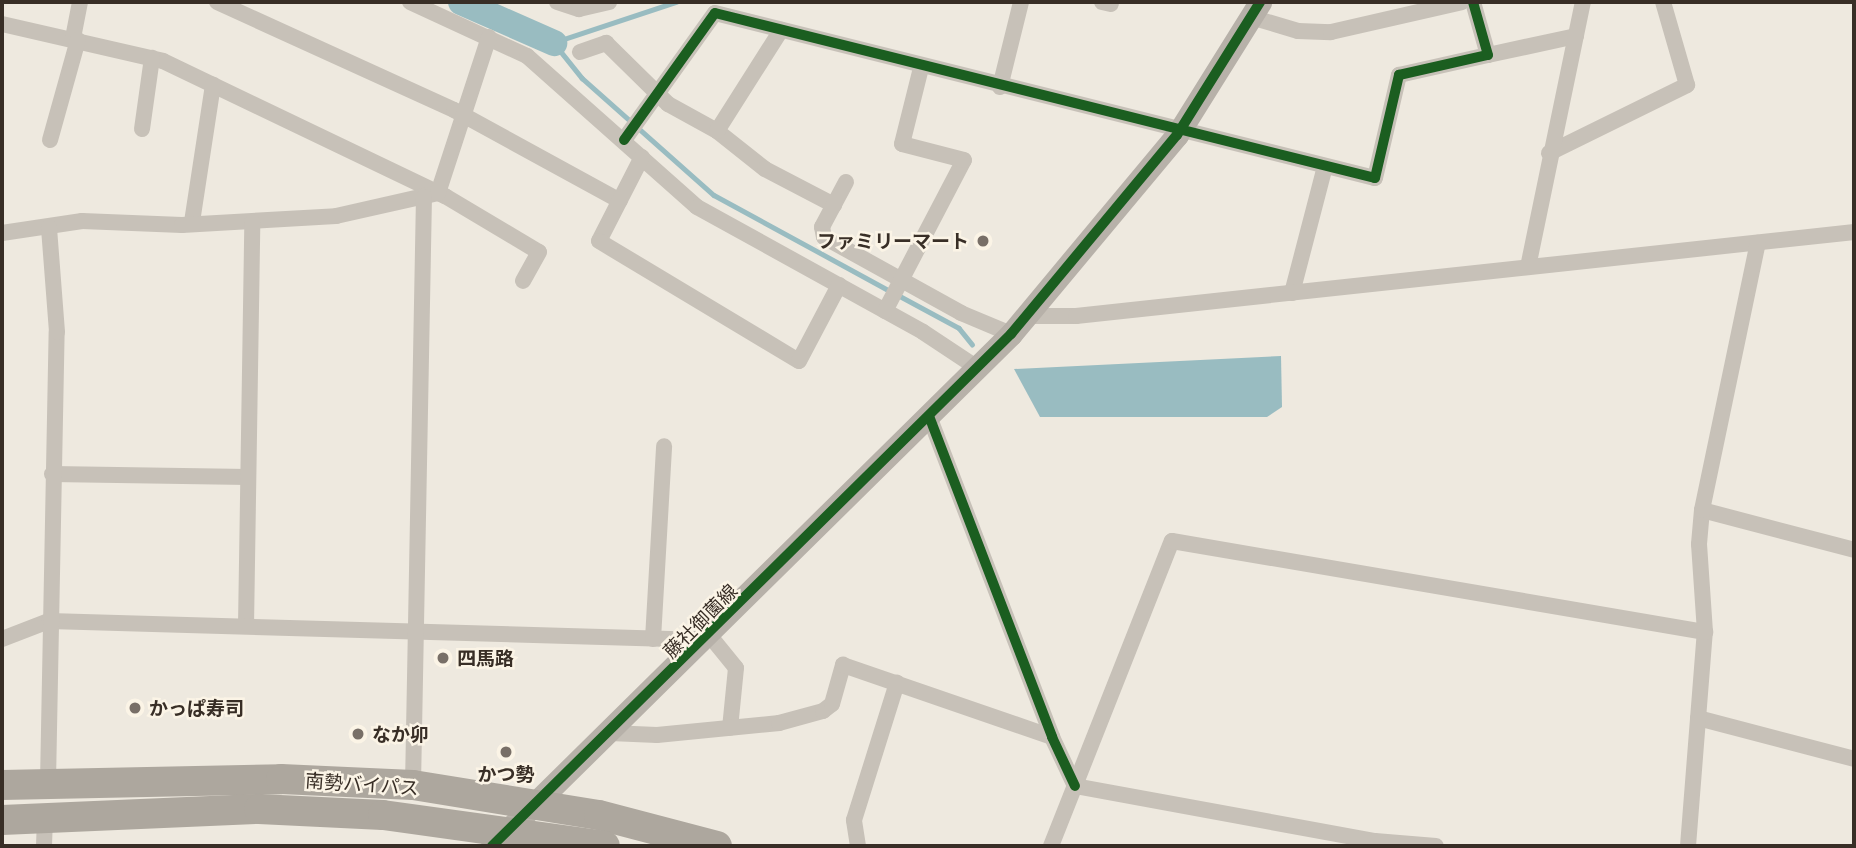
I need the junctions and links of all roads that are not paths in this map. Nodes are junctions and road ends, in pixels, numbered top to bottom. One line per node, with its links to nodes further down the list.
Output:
1 (80, 2): 16 (street)
2 (218, 2): 24 (street)
3 (410, 2): 15 (street)
4 (557, 2): 10 (street)
5 (1021, 2): 22 (street)
6 (1462, 2): 11 (street)
7 (1473, 2): 18 (street)
8 (1583, 2): 14 (street)
9 (1663, 2): 30 (street)
10 (602, 3)
11 (1256, 9): 26 (street, 藤社御薗線)
12 (2, 24): 16 (street)
13 (781, 30): 20 (street); 23 (street); 27 (street)
14 (1576, 36): 18 (street); 30 (street)
15 (489, 37): 24 (street); 28 (street)
16 (75, 39): 19 (street); 29 (street)
17 (580, 52): 23 (street)
18 (1488, 55): 32 (street)
19 (152, 58): 21 (street); 25 (street)
20 (921, 68): 22 (street); 44 (street)
21 (213, 85): 34 (street); 37 (street)
22 (1000, 87): 26 (street)
23 (658, 94): 27 (street); 28 (street)
24 (464, 116): 34 (street); 35 (street)
25 (142, 129)
26 (1180, 130): 32 (street); 49 (street, 藤社御薗線)
27 (717, 131): 36 (street)
28 (628, 136): 31 (street)
29 (50, 140)
30 (1549, 153): 43 (street)
31 (642, 157): 35 (street); 46 (street)
32 (1325, 166): 47 (street)
33 (846, 182): 36 (street)
34 (431, 195): 38 (street); 45 (street); 60 (street)
35 (620, 201): 46 (street)
36 (834, 205): 44 (street)
37 (192, 222): 38 (street); 39 (street)
38 (252, 222): 54 (street)
39 (50, 227): 41 (street); 53 (street)
40 (1854, 232): 42 (street)
41 (2, 233)
42 (1758, 243): 43 (street); 55 (street)
43 (1528, 267): 47 (street)
44 (902, 280): 48 (street); 49 (street)
45 (523, 281)
46 (839, 285): 48 (street)
47 (1292, 293): 49 (street)
48 (886, 309): 50 (street)
49 (1018, 325): 50 (street, 藤社御薗線)
50 (979, 369): 51 (street, 藤社御薗線)
51 (929, 416): 61 (street, 藤社御薗線); 68 (street)
52 (664, 446): 63 (street)
53 (52, 474): 54 (street); 57 (street)
54 (248, 477): 58 (street)
55 (1702, 510): 56 (street); 59 (street)
56 (1854, 550)
57 (49, 621): 58 (street); 62 (street); 70 (street)
58 (246, 626): 60 (street)
59 (1705, 632): 65 (street); 73 (street)
60 (415, 633): 63 (street); 72 (street)
61 (707, 638): 63 (street); 66 (street); 67 (street, 藤社御薗線)
62 (2, 639)
63 (653, 639)
64 (897, 683): 66 (street); 68 (street); 81 (street)
65 (1698, 718): 69 (street); 84 (street)
66 (730, 728): 67 (street)
67 (610, 733): 74 (street, 藤社御薗線)
68 (1052, 737): 73 (street)
69 (1854, 760)
70 (48, 782): 71 (highway, 南勢バイパス); 72 (highway, 南勢バイパス)
71 (2, 785)
72 (413, 785): 74 (highway, 南勢バイパス)
73 (1075, 786): 78 (street); 82 (street)
74 (537, 804): 77 (street, 藤社御薗線); 80 (highway, 南勢バイパス)
75 (2, 820): 76 (highway, 南勢バイパス)
76 (45, 832): 77 (highway, 南勢バイパス)
77 (500, 838): 79 (highway, 南勢バイパス)
78 (1375, 844): 83 (street)
79 (605, 846)
80 (717, 846)
81 (858, 846)
82 (1051, 846)
83 (1436, 846)
84 (1688, 846)

